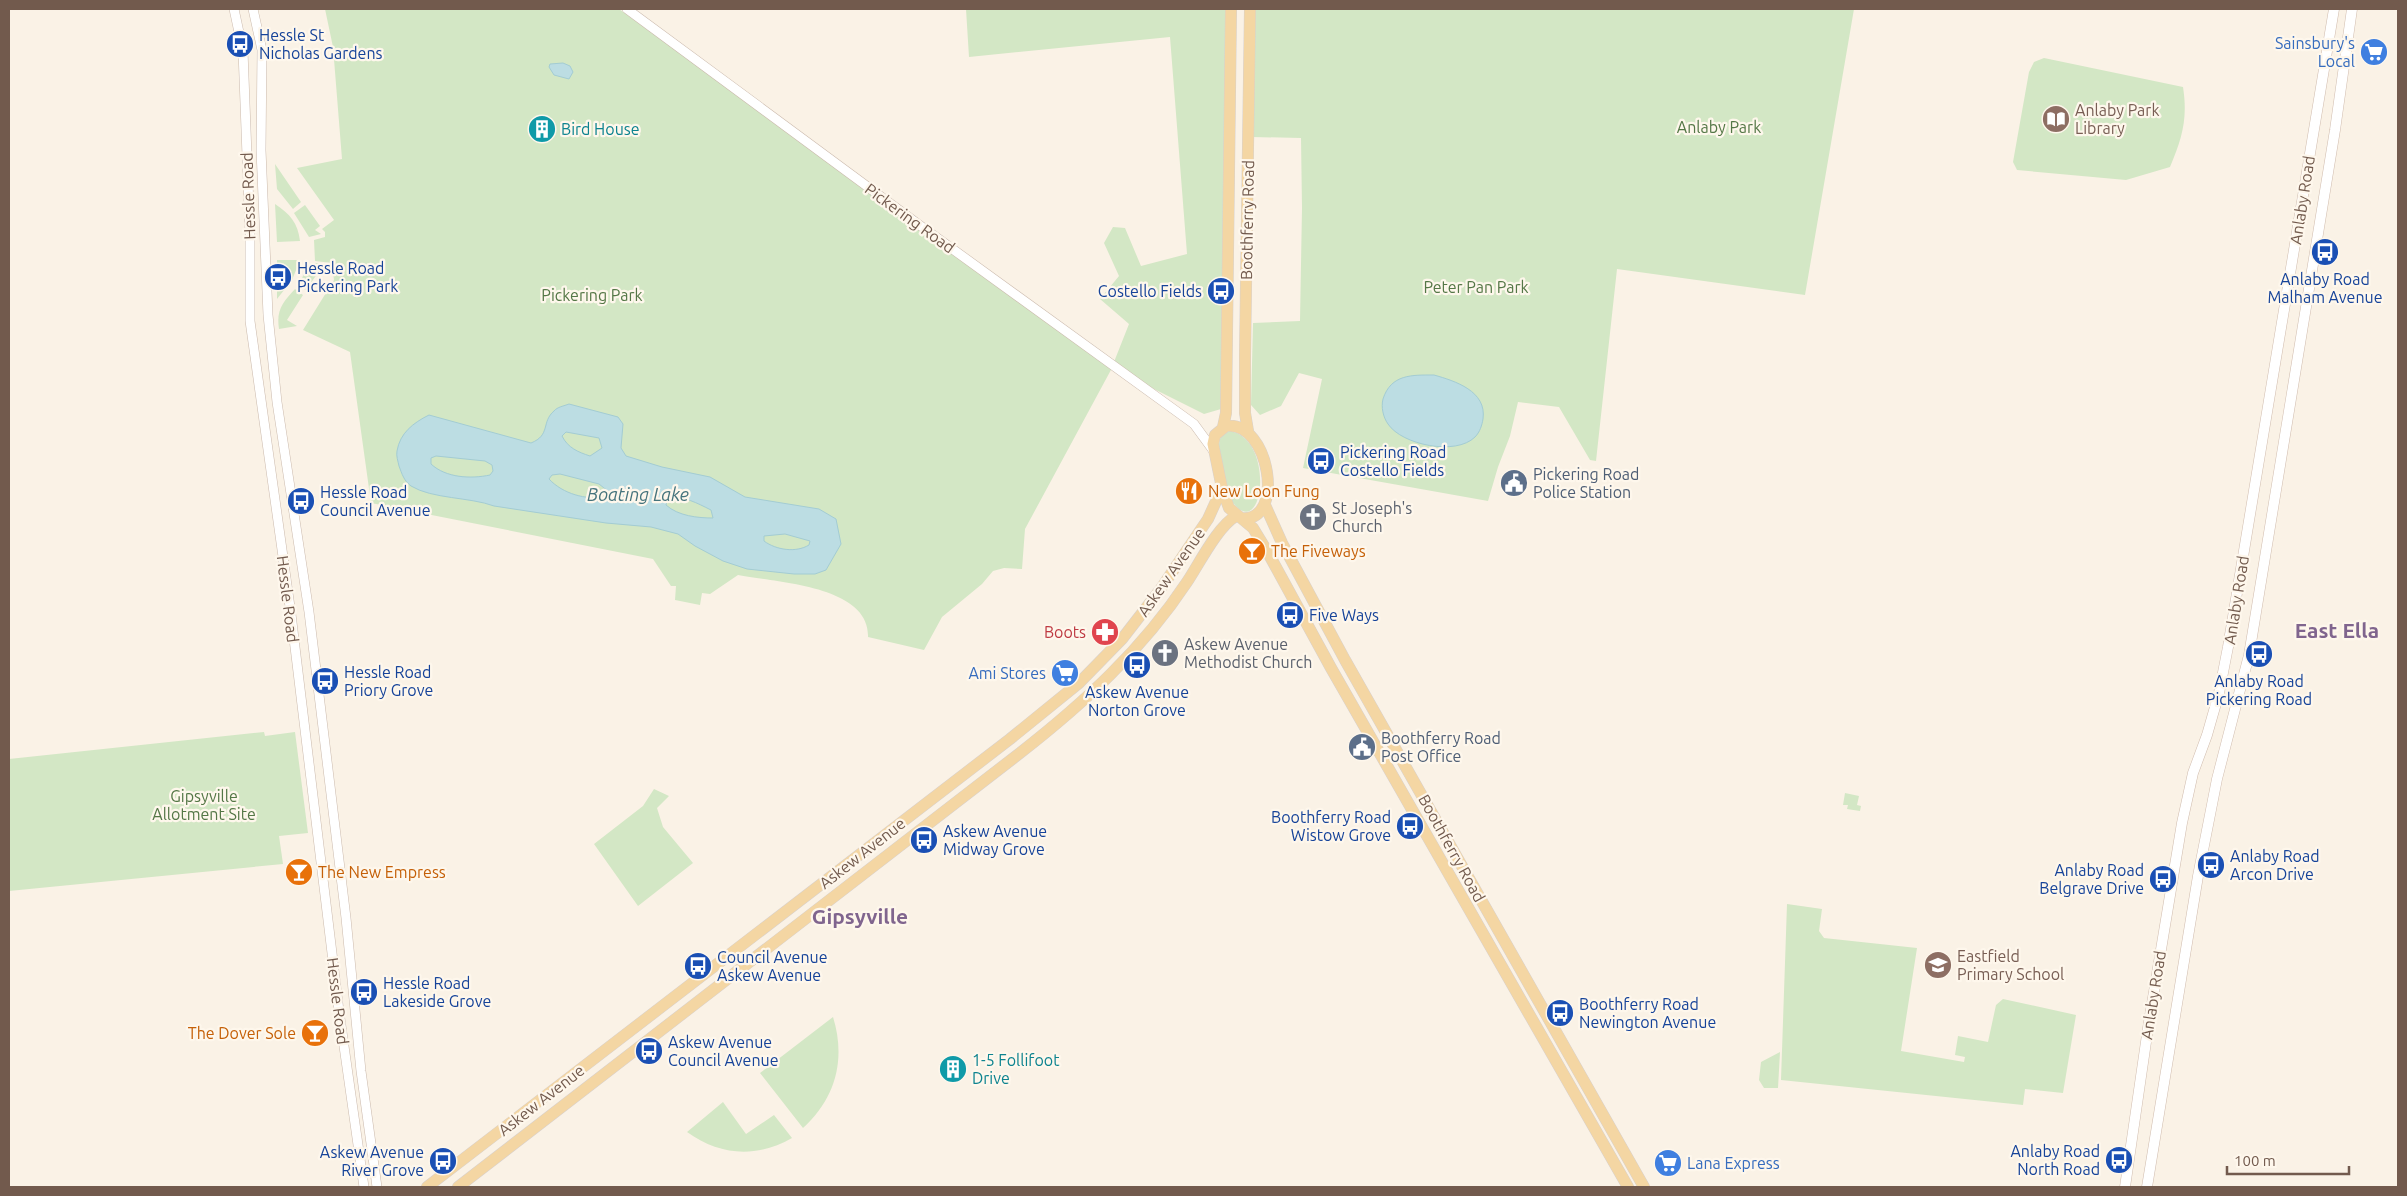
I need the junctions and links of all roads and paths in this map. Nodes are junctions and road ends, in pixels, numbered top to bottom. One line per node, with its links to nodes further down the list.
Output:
1 (234, 9): 8 (street, Hessle Road)
2 (253, 9): 9 (street, Hessle Road)
3 (627, 9): 10 (street, Pickering Road)
4 (1230, 9): 11 (main road, Boothferry Road)
5 (1250, 9): 12 (main road, Boothferry Road)
6 (2334, 9): 25 (main road, Anlaby Road)
7 (2352, 9): 26 (main road, Anlaby Road)
8 (247, 150): 9 (street); 19 (street, Hessle Road)
9 (261, 150): 20 (street, Hessle Road)
10 (1194, 424): 11 (street, Pickering Road); 13 (street, Pickering Road)
11 (1220, 429): 12 (main road); 13 (main road, Boothferry Road)
12 (1248, 431): 15 (main road)
13 (1213, 450): 14 (main road, Boothferry Road)
14 (1222, 488): 16 (main road, Boothferry Road); 17 (main road, Askew Avenue)
15 (1265, 505): 16 (main road); 24 (main road, Boothferry Road)
16 (1239, 517): 18 (main road, Askew Avenue); 23 (main road, Boothferry Road)
17 (885, 835): 18 (main road); 21 (main road, Askew Avenue)
18 (894, 848): 22 (main road, Askew Avenue)
19 (364, 1187)
20 (377, 1187)
21 (427, 1187)
22 (458, 1187)
23 (1628, 1187)
24 (1644, 1187)
25 (2125, 1187)
26 (2147, 1187)

